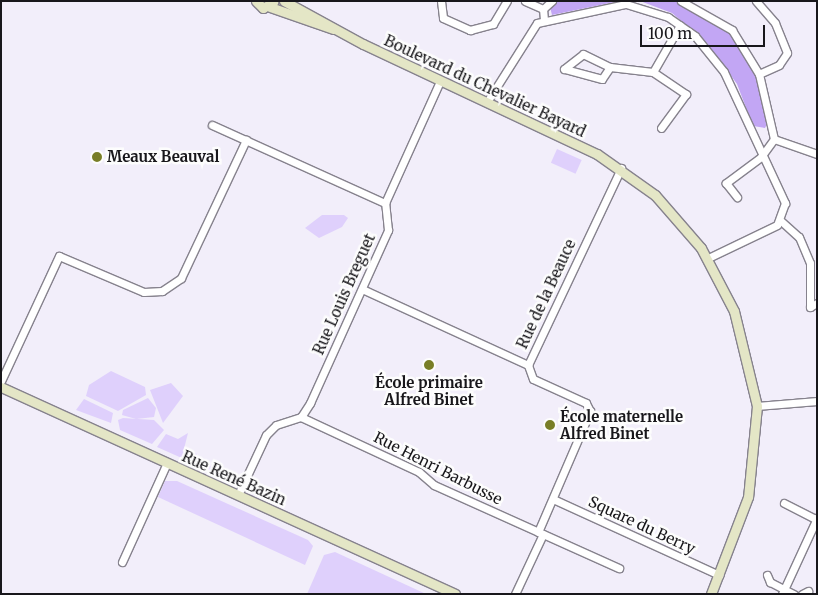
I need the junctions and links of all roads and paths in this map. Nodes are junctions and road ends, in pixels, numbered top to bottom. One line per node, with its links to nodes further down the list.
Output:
1 (284, 1): 14 (street, Boulevard du Chevalier Bayard)
2 (441, 1): 3 (street)
3 (507, 1)
4 (525, 1): 11 (street)
5 (552, 1): 11 (street)
6 (681, 1): 17 (street)
7 (756, 1): 17 (street)
8 (257, 2): 10 (street, Boulevard du Chevalier Bayard)
9 (626, 3): 12 (street); 13 (street)
10 (271, 4): 14 (street, Boulevard du Chevalier Bayard)
11 (543, 9): 12 (street)
12 (544, 20): 19 (street)
13 (680, 25): 16 (street); 25 (street)
14 (336, 30): 18 (street, Boulevard du Chevalier Bayard)
15 (610, 67): 15 (street); 16 (street)
16 (653, 72): 21 (street)
17 (759, 74): 22 (street)
18 (440, 81): 19 (street, Boulevard du Chevalier Bayard); 28 (street)
19 (487, 102): 26 (street, Boulevard du Chevalier Bayard)
20 (212, 125): 23 (street)
21 (661, 128)
22 (774, 139): 24 (street); 25 (street)
23 (246, 140): 28 (street); 35 (street)
24 (817, 154)
25 (761, 157): 27 (street); 29 (street)
26 (621, 168): 30 (street, Boulevard du Chevalier Bayard); 34 (street, Rue de la Beauce)
27 (738, 197)
28 (385, 203): 32 (street, Rue Louis Breguet)
29 (781, 221): 30 (street); 31 (street)
30 (708, 258): 38 (street, Boulevard du Chevalier Bayard)
31 (813, 266): 33 (street)
32 (362, 289): 34 (street); 39 (street, Rue Louis Breguet)
33 (817, 303)
34 (528, 365): 42 (street, Rue de la Beauce)
35 (1, 381)
36 (1, 387): 40 (street, Rue René Bazin)
37 (817, 401): 38 (street)
38 (756, 406): 48 (street, Boulevard du Chevalier Bayard)
39 (301, 417): 41 (street); 45 (street, Rue Henri Barbusse)
40 (167, 463): 41 (street, Rue René Bazin); 46 (street)
41 (238, 495): 51 (street, Rue René Bazin)
42 (553, 499): 45 (street); 48 (street, Square du Berry)
43 (784, 503): 44 (street)
44 (816, 519): 50 (street)
45 (541, 533): 47 (street, Rue Henri Barbusse); 52 (street)
46 (122, 562)
47 (618, 568)
48 (719, 575): 53 (street, Boulevard du Chevalier Bayard)
49 (767, 575): 50 (street)
50 (783, 592): 54 (street)
51 (455, 594)
52 (515, 594)
53 (711, 594)
54 (794, 594)

